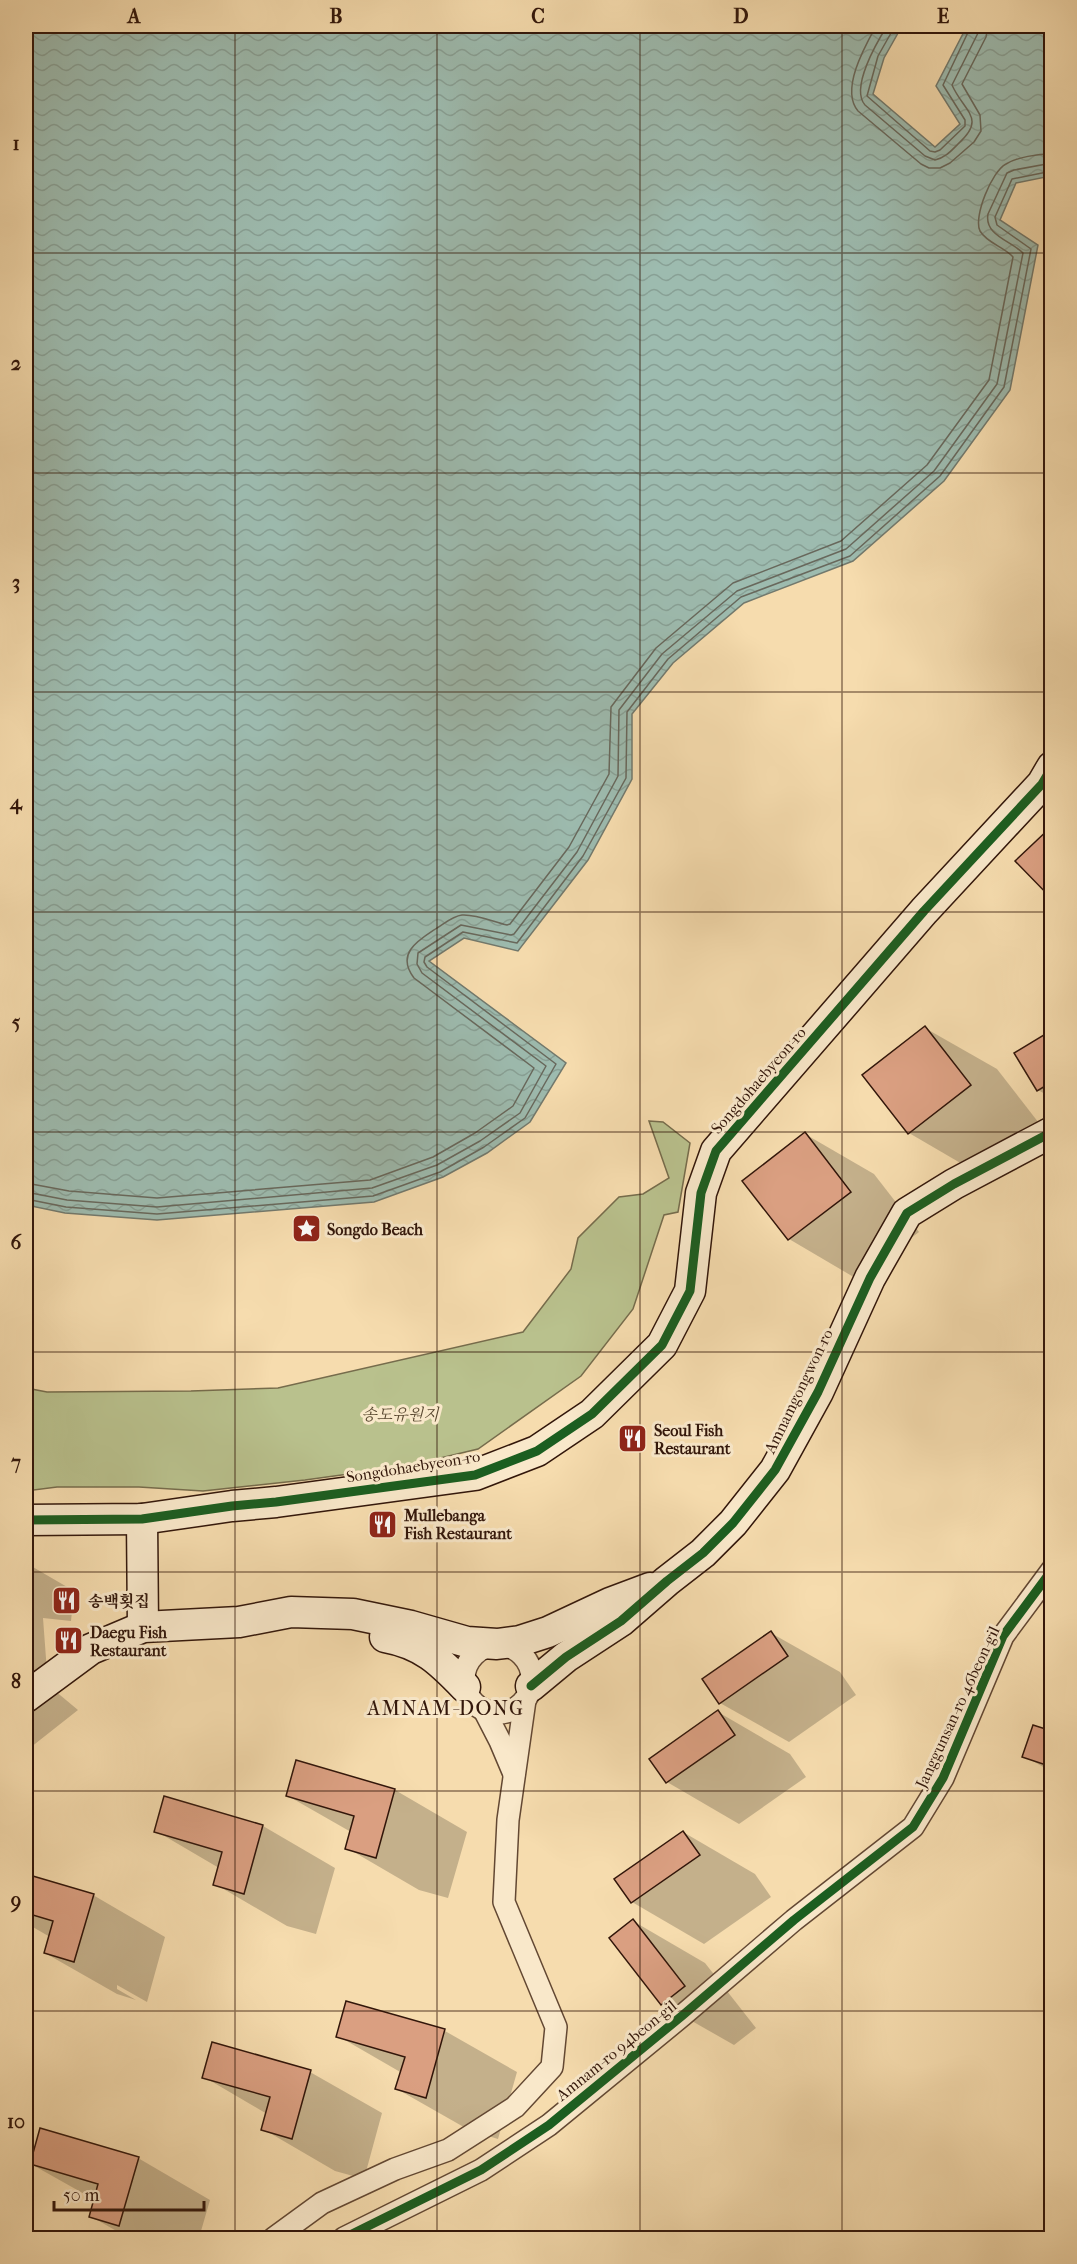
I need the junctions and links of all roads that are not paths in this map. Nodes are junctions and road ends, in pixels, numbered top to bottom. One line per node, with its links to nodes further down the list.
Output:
1 (1052, 767): 3 (street, Songdohaebyeon-ro)
2 (1052, 1132): 6 (street, Amnamgongwon-ro)
3 (142, 1519): 4 (street, Songdohaebyeon-ro); 8 (street)
4 (26, 1521)
5 (1052, 1570): 15 (street, Janggunsan-ro 46beon-gil)
6 (666, 1581): 9 (street, Amnamgongwon-ro); 11 (street, Amnamgongwon-ro)
7 (239, 1622): 8 (street, Amnamgongwon-ro); 9 (street, Amnamgongwon-ro); 10 (street, Amnamgongwon-ro)
8 (143, 1627): 12 (street, Amnamgongwon-ro)
9 (497, 1644): 10 (street); 11 (street)
10 (465, 1687): 13 (street)
11 (528, 1693): 13 (street); 14 (street)
12 (26, 1697)
13 (484, 1710): 14 (street)
14 (514, 1774): 16 (street)
15 (883, 1849): 17 (street, Amnam-ro 94beon-gil)
16 (274, 2238)
17 (344, 2238)

